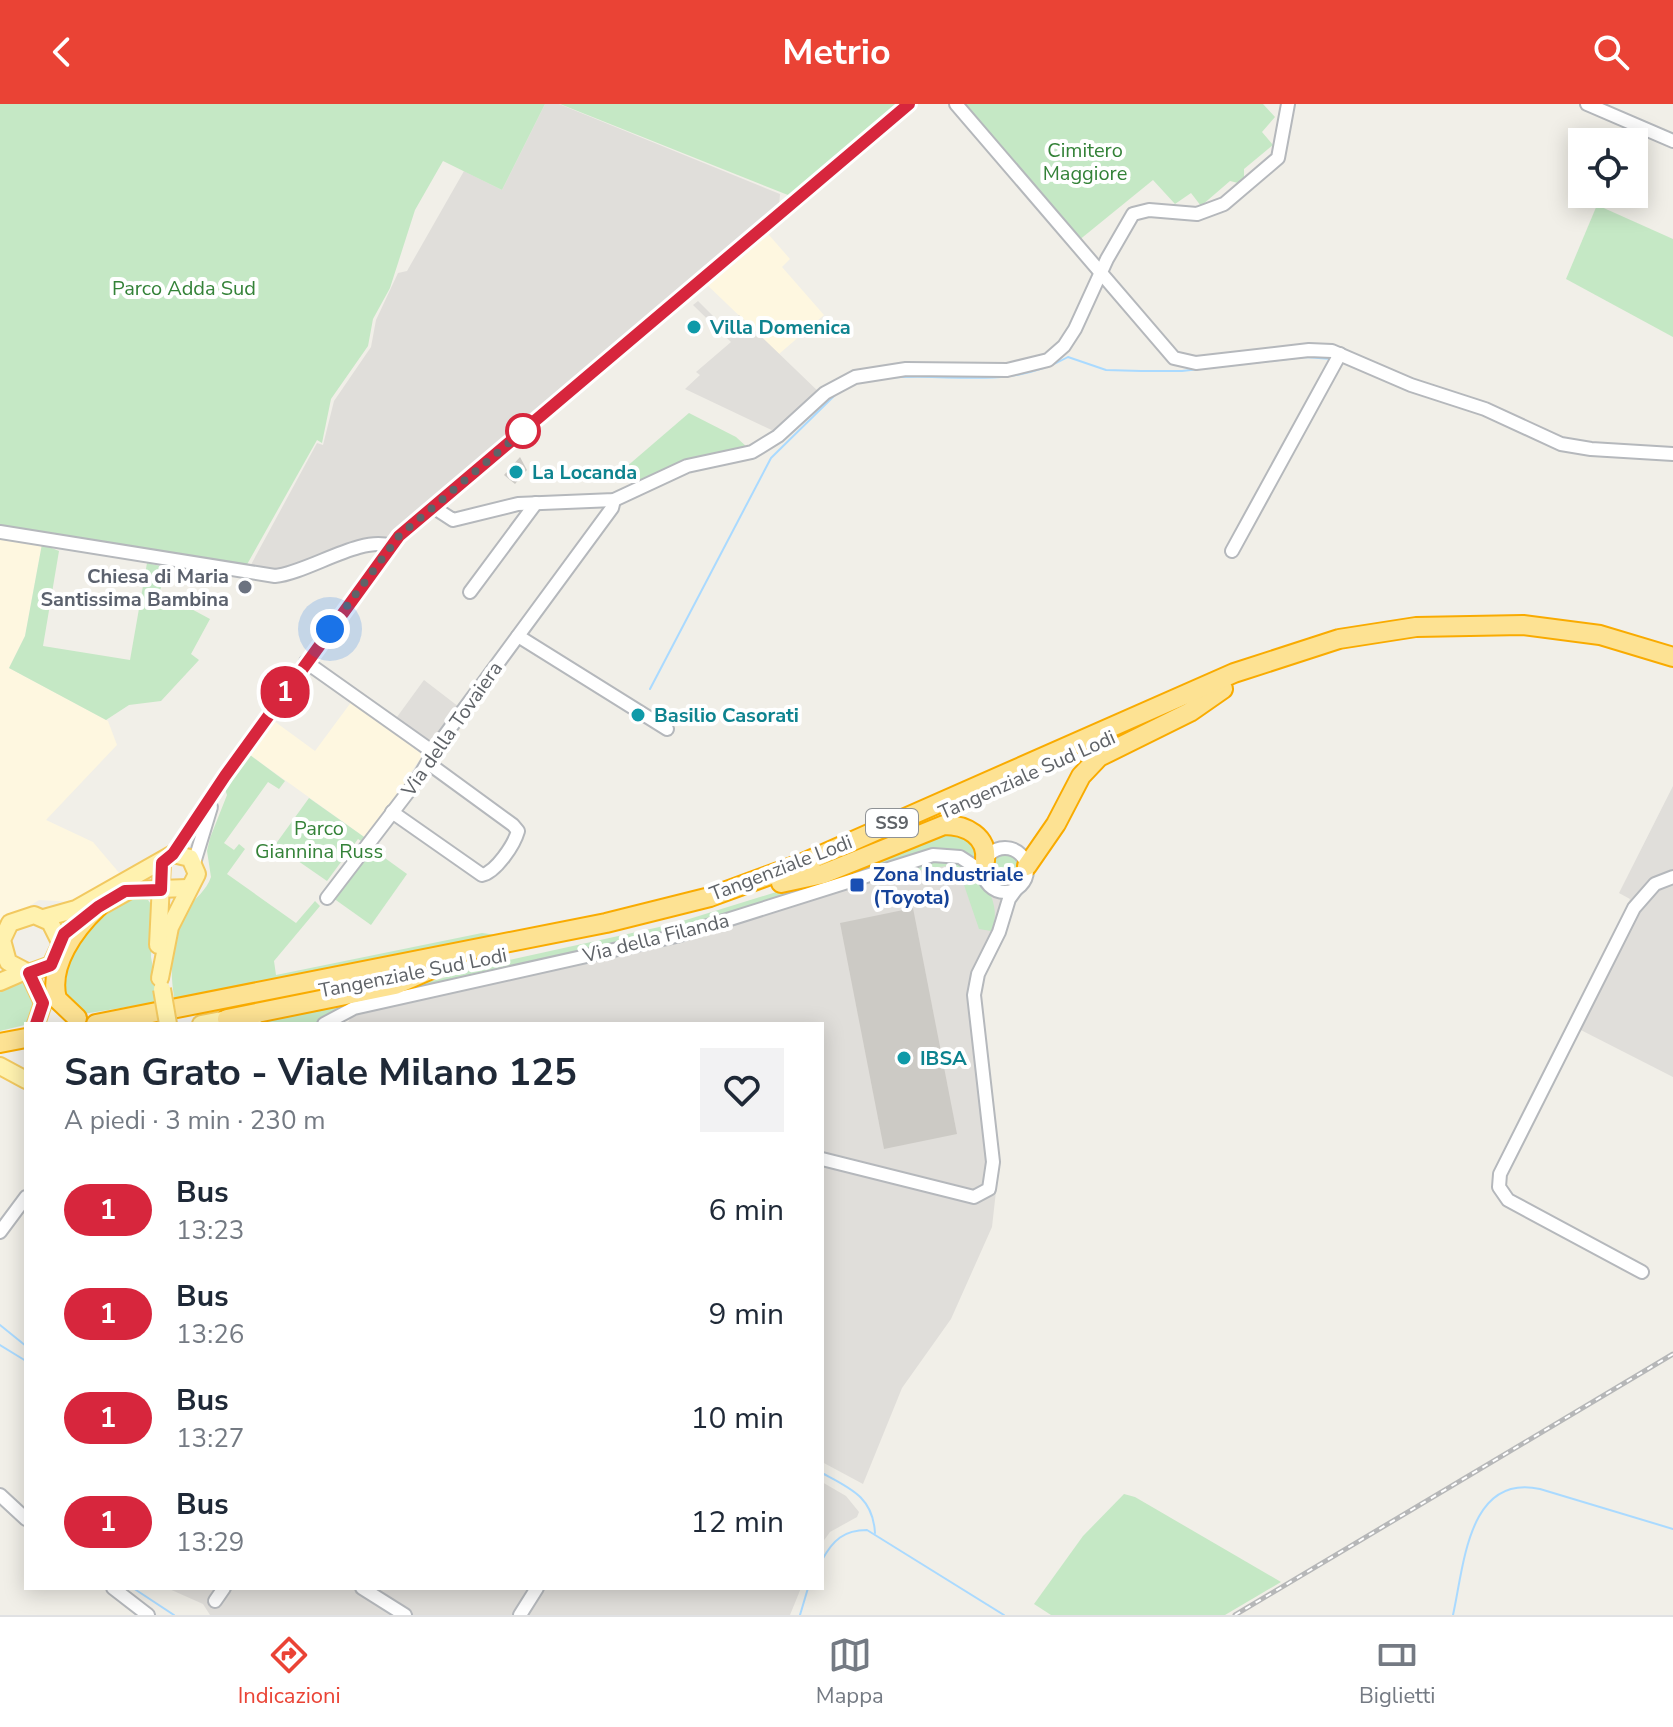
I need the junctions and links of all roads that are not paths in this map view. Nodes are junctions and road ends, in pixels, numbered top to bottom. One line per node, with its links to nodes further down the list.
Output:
1 (909, 104): 11 (street)
2 (956, 104): 6 (street)
3 (1288, 104): 6 (street)
4 (1587, 104): 5 (street)
5 (1673, 141)
6 (1102, 272): 7 (street); 9 (street)
7 (1340, 354): 8 (street); 14 (street)
8 (1673, 454)
9 (614, 500): 10 (street); 18 (street, Via della Tovaiera)
10 (536, 503): 11 (street); 17 (street)
11 (433, 507): 13 (street)
12 (0, 532): 15 (street)
13 (390, 546): 15 (street); 16 (street)
14 (1232, 551)
15 (349, 552): 16 (street)
16 (373, 568): 20 (street)
17 (470, 592)
18 (518, 636): 23 (street); 24 (street, Via della Tovaiera)
19 (1673, 657): 47 (highway, Tangenziale Lodi / SS9)
20 (306, 662): 24 (street); 25 (street)
21 (1673, 669): 22 (highway, Tangenziale Sud Lodi / SS9)
22 (1223, 689): 29 (highway); 32 (highway, Tangenziale Sud Lodi / SS9)
23 (667, 729)
24 (430, 758): 26 (street, Via della Tovaiera); 26 (street)
25 (217, 789): 27 (street); 31 (street)
26 (392, 812): 35 (street, Via della Tovaiera)
27 (194, 863): 31 (main road); 31 (main road)
28 (984, 866): 29 (street); 32 (highway); 33 (street); 55 (street, Via della Filanda)
29 (1027, 866): 34 (street)
30 (1673, 877): 67 (street)
31 (166, 882): 36 (main road); 38 (main road); 45 (main road); 45 (main road)
32 (781, 883): 42 (highway, Tangenziale Sud Lodi / SS9)
33 (993, 888): 34 (street); 37 (street)
34 (1017, 888): 37 (street)
35 (327, 898)
36 (98, 907): 39 (main road); 46 (highway)
37 (1004, 910): 64 (street)
38 (44, 918): 39 (main road); 40 (main road)
39 (60, 942): 41 (main road)
40 (2, 959): 43 (main road)
41 (51, 965): 43 (main road); 46 (highway)
42 (432, 969): 48 (highway); 51 (highway, Tangenziale Sud Lodi / SS9)
43 (26, 972): 44 (main road); 49 (main road)
44 (0, 982)
45 (161, 984): 52 (main road, bridge)
46 (77, 1018): 47 (highway)
47 (127, 1018): 50 (highway, Tangenziale Lodi / SS9)
48 (227, 1019): 53 (main road); 54 (main road)
49 (37, 1022)
50 (106, 1022)
51 (160, 1022)
52 (168, 1022)
53 (211, 1022)
54 (243, 1022)
55 (328, 1022)
56 (24, 1030): 57 (main road)
57 (0, 1035)
58 (24, 1038): 59 (highway)
59 (0, 1043)
60 (24, 1047): 61 (highway)
61 (0, 1052)
62 (0, 1066): 63 (main road)
63 (24, 1079)
64 (824, 1160)
65 (24, 1200): 66 (street)
66 (0, 1232)
67 (1642, 1272)
68 (0, 1495): 69 (street)
69 (24, 1517)
70 (116, 1590): 75 (street)
71 (223, 1590): 74 (street)
72 (365, 1590): 76 (street)
73 (536, 1590): 77 (street)
74 (215, 1601)
75 (148, 1615)
76 (405, 1615)
77 (520, 1615)

